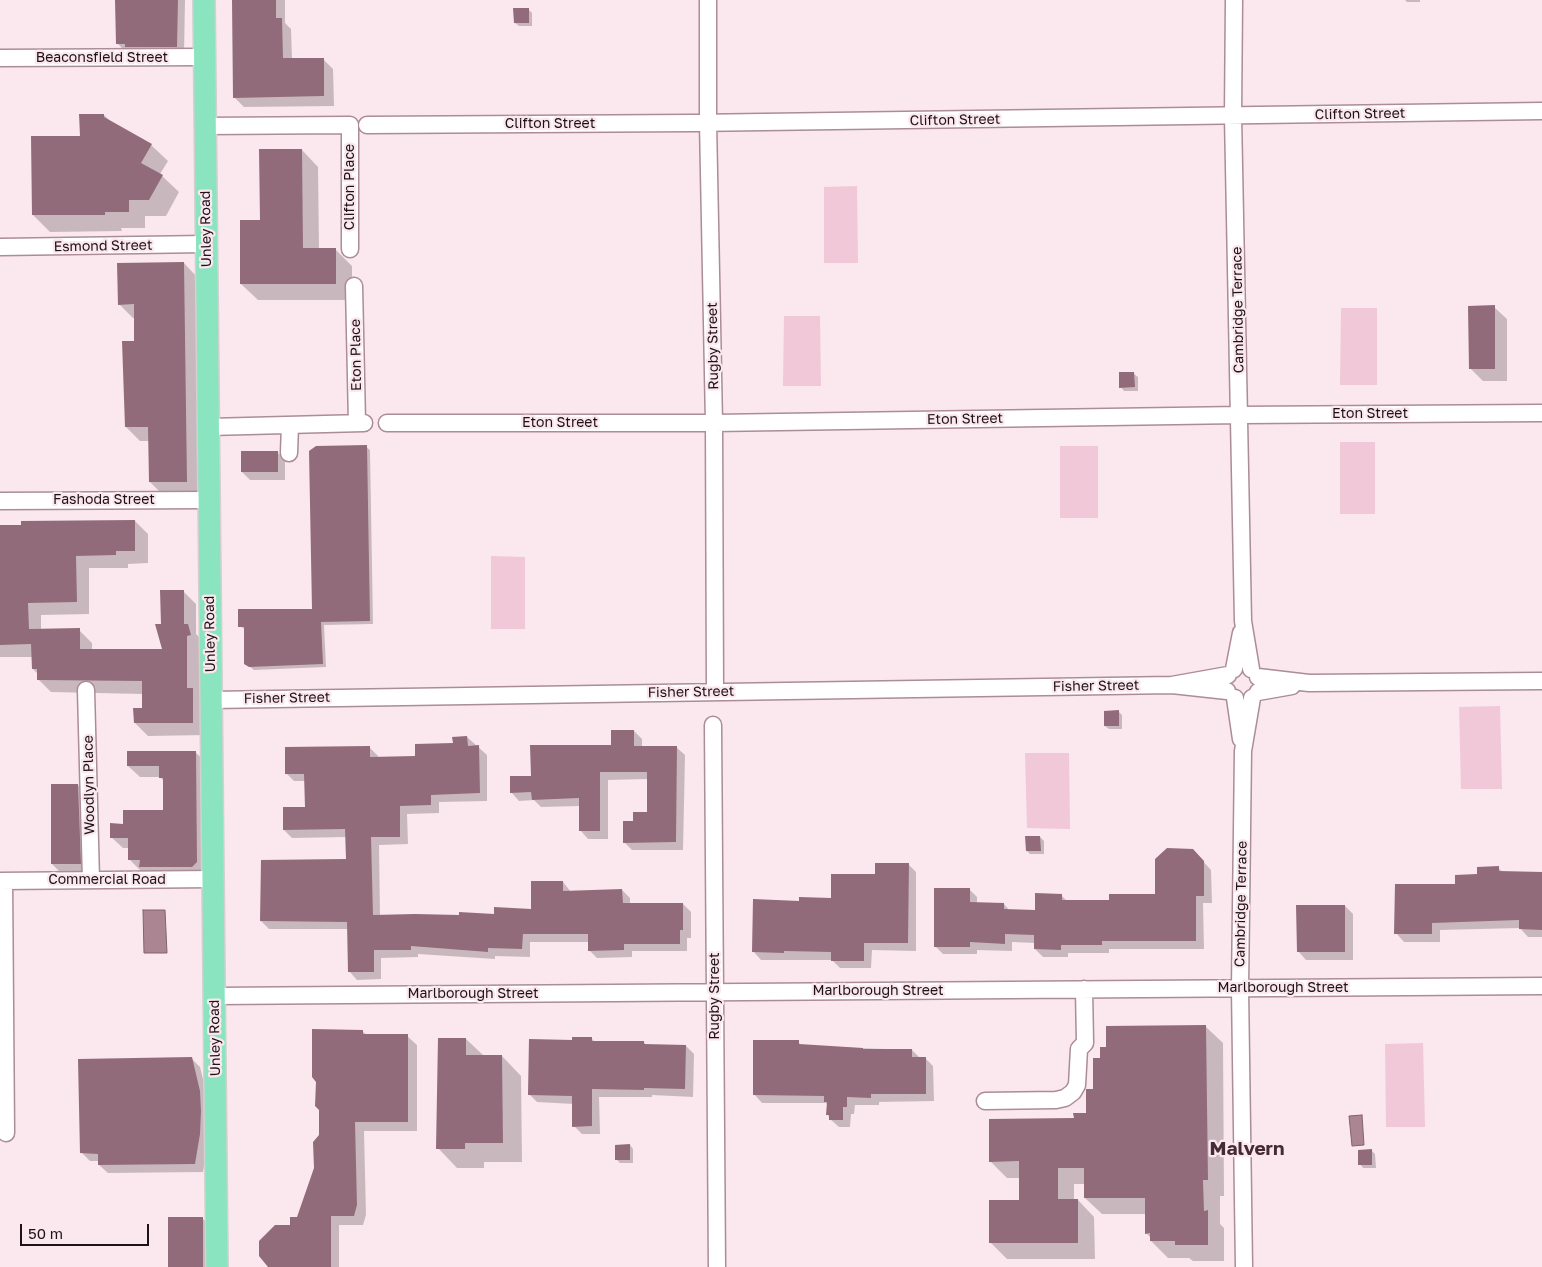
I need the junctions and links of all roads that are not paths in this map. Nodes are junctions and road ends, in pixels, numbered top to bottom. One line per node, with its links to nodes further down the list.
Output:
1 (204, 0): 4 (main road, Unley Road)
2 (708, 0): 8 (street, Rugby Street)
3 (1234, 0): 7 (street, Cambridge Terrace)
4 (204, 57): 5 (street, Beaconsfield Street); 10 (main road, Unley Road)
5 (0, 58)
6 (1542, 112): 7 (street, Clifton Street)
7 (1233, 116): 8 (street, Clifton Street); 16 (street, Cambridge Terrace)
8 (708, 122): 9 (street, Clifton Street); 18 (street, Rugby Street)
9 (367, 125)
10 (205, 126): 11 (main road, Unley Road); 13 (street, Clifton Place)
11 (206, 244): 12 (street, Esmond Street); 20 (main road, Unley Road)
12 (0, 247)
13 (350, 249)
14 (354, 286): 19 (street, Eton Place)
15 (1542, 414): 16 (street, Eton Street)
16 (1240, 415): 18 (street, Eton Street); 24 (street, Cambridge Terrace)
17 (387, 423): 18 (street, Eton Street)
18 (714, 423): 29 (street, Rugby Street)
19 (290, 425): 20 (street); 21 (street)
20 (209, 427): 22 (main road, Unley Road)
21 (289, 452)
22 (209, 500): 23 (street, Fashoda Street); 30 (main road, Unley Road)
23 (0, 501)
24 (1244, 621): 26 (street, Cambridge Terrace); 27 (street, Cambridge Terrace)
25 (1542, 681): 27 (street)
26 (1231, 684): 27 (street); 27 (street); 29 (street, Fisher Street); 32 (street, Cambridge Terrace)
27 (1255, 684): 32 (street, Cambridge Terrace)
28 (86, 690): 34 (street, Woodlyn Place)
29 (715, 692): 30 (street, Fisher Street)
30 (211, 700): 33 (main road, Unley Road)
31 (713, 725): 39 (street, Rugby Street)
32 (1243, 751): 37 (street, Cambridge Terrace)
33 (214, 879): 34 (street, Commercial Road); 40 (main road, Unley Road)
34 (91, 880): 35 (street, Commercial Road)
35 (2, 881): 42 (street)
36 (1542, 986): 37 (street, Marlborough Street)
37 (1240, 988): 38 (street, Marlborough Street); 45 (street, Cambridge Terrace)
38 (1084, 989): 39 (street, Marlborough Street); 41 (street)
39 (715, 992): 40 (street, Marlborough Street); 44 (street, Rugby Street)
40 (214, 996): 43 (main road, Unley Road)
41 (985, 1101)
42 (6, 1133)
43 (217, 1267)
44 (718, 1267)
45 (1244, 1267)

